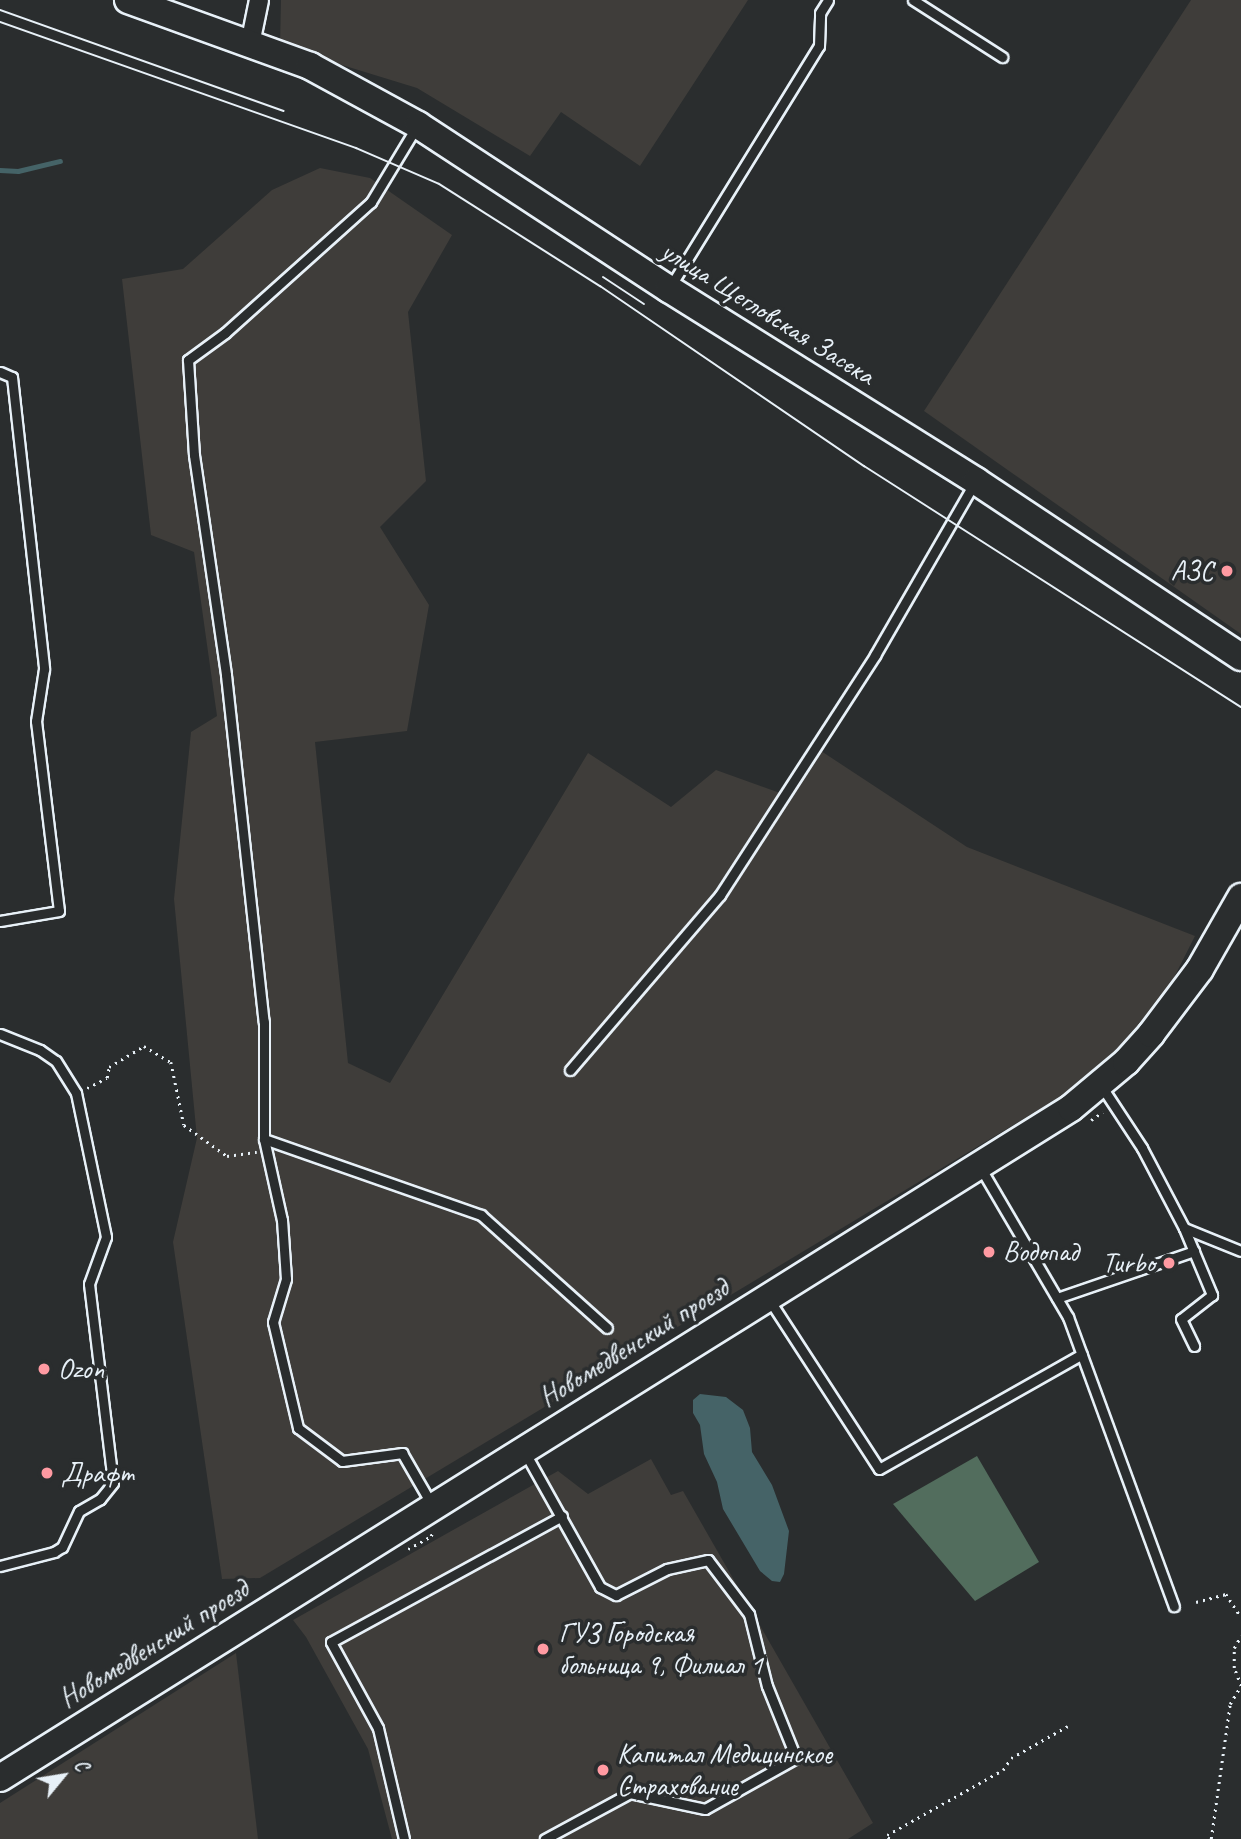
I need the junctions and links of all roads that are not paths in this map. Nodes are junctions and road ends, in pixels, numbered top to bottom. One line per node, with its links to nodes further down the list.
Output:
1 (128, 0): 5 (street, улица Щегловская Засека)
2 (259, 0): 5 (street)
3 (828, 0): 8 (lane)
4 (913, 0): 6 (lane)
5 (250, 44): 7 (street, улица Щегловская Засека)
6 (1002, 57)
7 (418, 125): 8 (street, улица Щегловская Засека); 17 (lane)
8 (670, 289): 10 (street, улица Щегловская Засека)
9 (0, 372): 13 (lane)
10 (976, 481): 11 (street, улица Щегловская Засека); 15 (lane)
11 (1241, 657)
12 (1241, 897): 16 (street, Новомедвенский проезд)
13 (0, 921)
14 (0, 1034): 30 (lane)
15 (570, 1070)
16 (1101, 1086): 18 (street, Новомедвенский проезд); 19 (lane)
17 (264, 1139): 24 (lane); 28 (lane)
18 (980, 1165): 22 (street, Новомедвенский проезд); 23 (lane)
19 (1184, 1228): 20 (lane); 21 (lane)
20 (1194, 1251): 23 (lane); 25 (lane)
21 (1241, 1251)
22 (767, 1297): 26 (lane); 27 (street, Новомедвенский проезд)
23 (1057, 1298): 26 (lane)
24 (607, 1328)
25 (1194, 1346)
26 (1082, 1354): 31 (lane)
27 (523, 1450): 28 (street, Новомедвенский проезд); 29 (lane)
28 (433, 1507): 32 (street, Новомедвенский проезд)
29 (562, 1516): 33 (lane); 34 (lane)
30 (0, 1566)
31 (1174, 1606)
32 (0, 1778)
33 (404, 1839)
34 (545, 1839)

